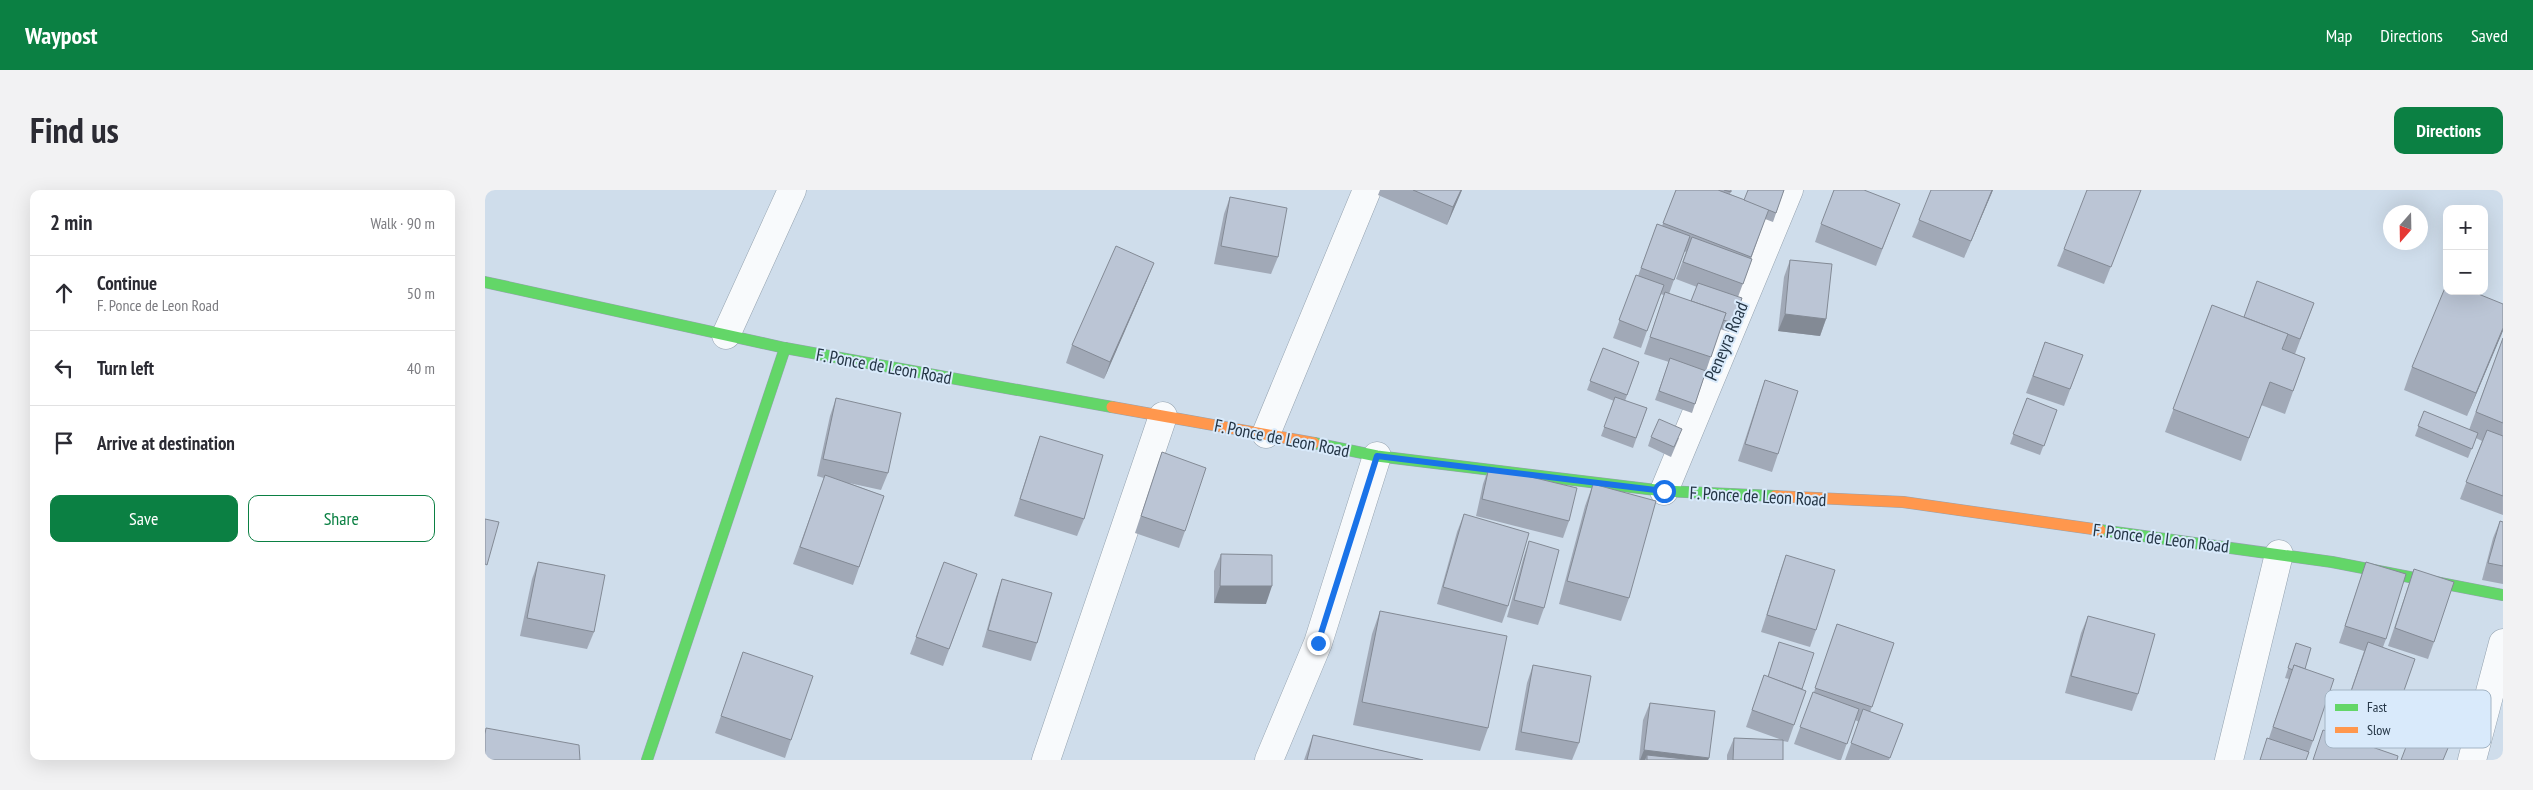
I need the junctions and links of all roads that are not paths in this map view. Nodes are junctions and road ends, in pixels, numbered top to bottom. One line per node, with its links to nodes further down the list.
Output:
1 (792, 190): 5 (street)
2 (1367, 190): 8 (street)
3 (1789, 190): 10 (street, Peneyra Road)
4 (485, 282): 5 (street, F. Ponce de Leon Road)
5 (726, 335): 6 (street, F. Ponce de Leon Road)
6 (785, 348): 7 (street, F. Ponce de Leon Road); 15 (street)
7 (1163, 416): 8 (street, F. Ponce de Leon Road); 16 (street)
8 (1266, 434): 9 (street, F. Ponce de Leon Road)
9 (1377, 456): 10 (street, F. Ponce de Leon Road); 17 (street)
10 (1664, 491): 11 (street, F. Ponce de Leon Road)
11 (2279, 554): 12 (street, F. Ponce de Leon Road); 18 (street)
12 (2503, 595)
13 (2503, 644): 14 (street)
14 (2491, 690)
15 (647, 760)
16 (1046, 760)
17 (1269, 760)
18 (2229, 760)

